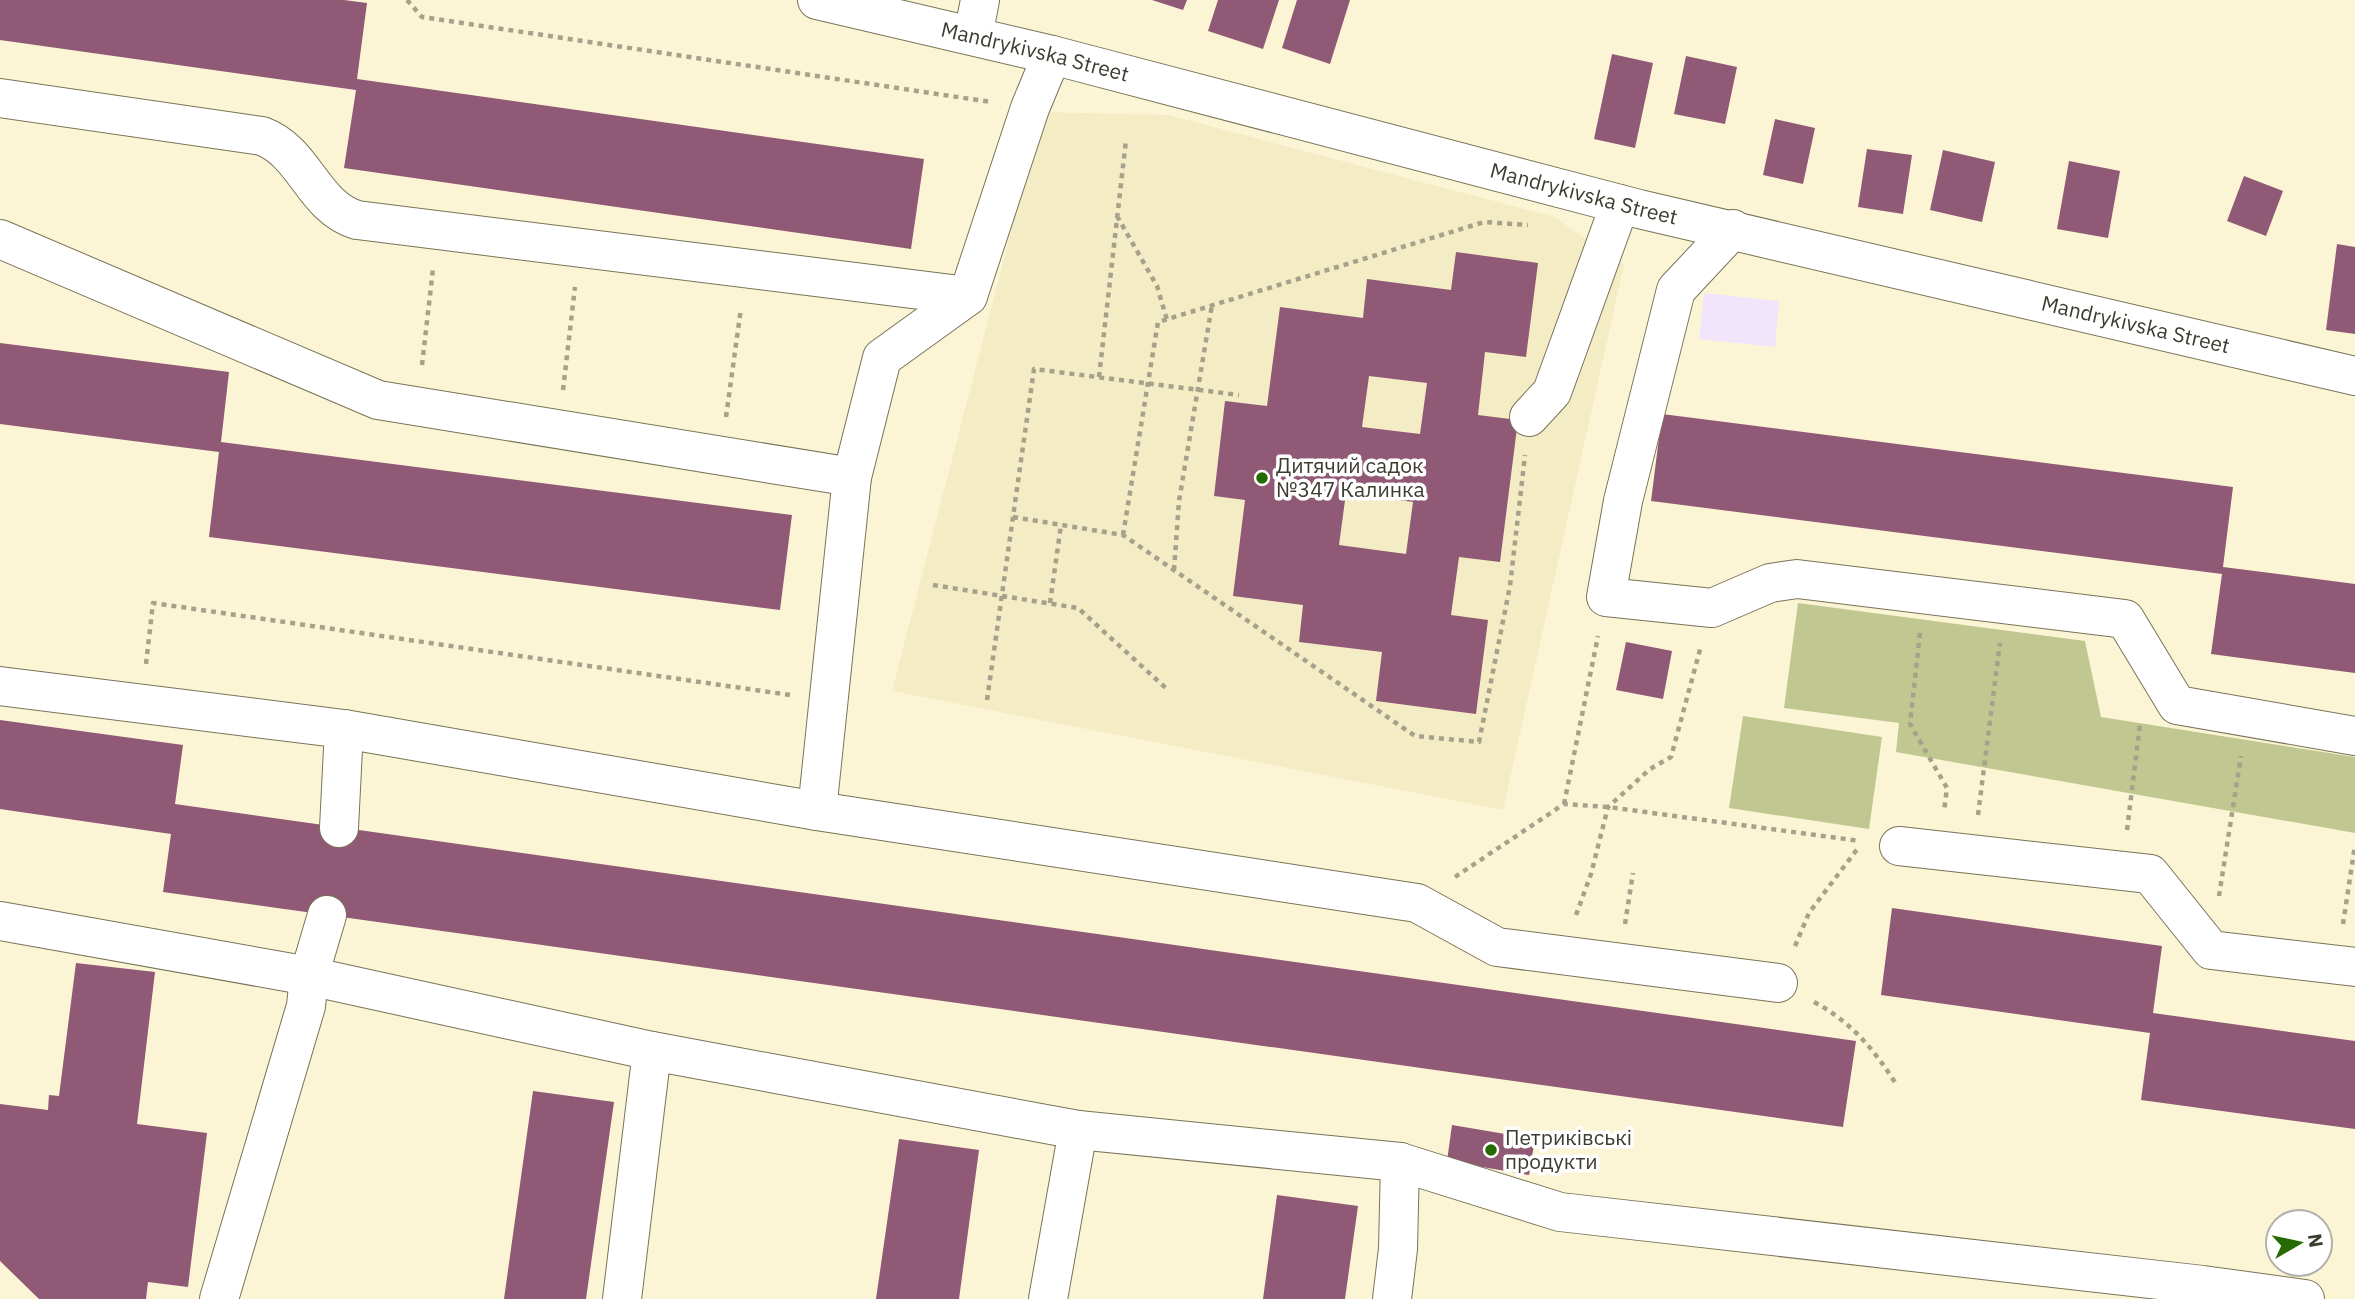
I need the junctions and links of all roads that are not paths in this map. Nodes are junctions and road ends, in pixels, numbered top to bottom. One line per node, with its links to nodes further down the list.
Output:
1 (817, 0): 2 (street, Mandrykivska Street)
2 (977, 18): 3 (street, Mandrykivska Street)
3 (1052, 55): 5 (street, Mandrykivska Street); 8 (street)
4 (0, 98): 8 (street)
5 (1620, 204): 6 (street, Mandrykivska Street); 10 (street)
6 (1733, 229): 9 (street, Mandrykivska Street); 14 (street)
7 (0, 239): 11 (street)
8 (968, 296): 11 (street)
9 (2355, 376)
10 (1529, 417)
11 (852, 477): 15 (street)
12 (0, 686): 13 (street)
13 (344, 729): 15 (street); 16 (street)
14 (2355, 736)
15 (817, 811): 22 (street)
16 (340, 828)
17 (1899, 846): 20 (street)
18 (327, 915): 21 (street)
19 (0, 921): 21 (street)
20 (2346, 966)
21 (309, 976): 23 (street); 26 (street)
22 (1777, 983)
23 (652, 1051): 24 (street); 27 (street)
24 (1078, 1130): 25 (street); 28 (street)
25 (1400, 1163): 29 (street); 30 (street)
26 (219, 1299)
27 (622, 1299)
28 (1048, 1299)
29 (1392, 1299)
30 (2305, 1299)

